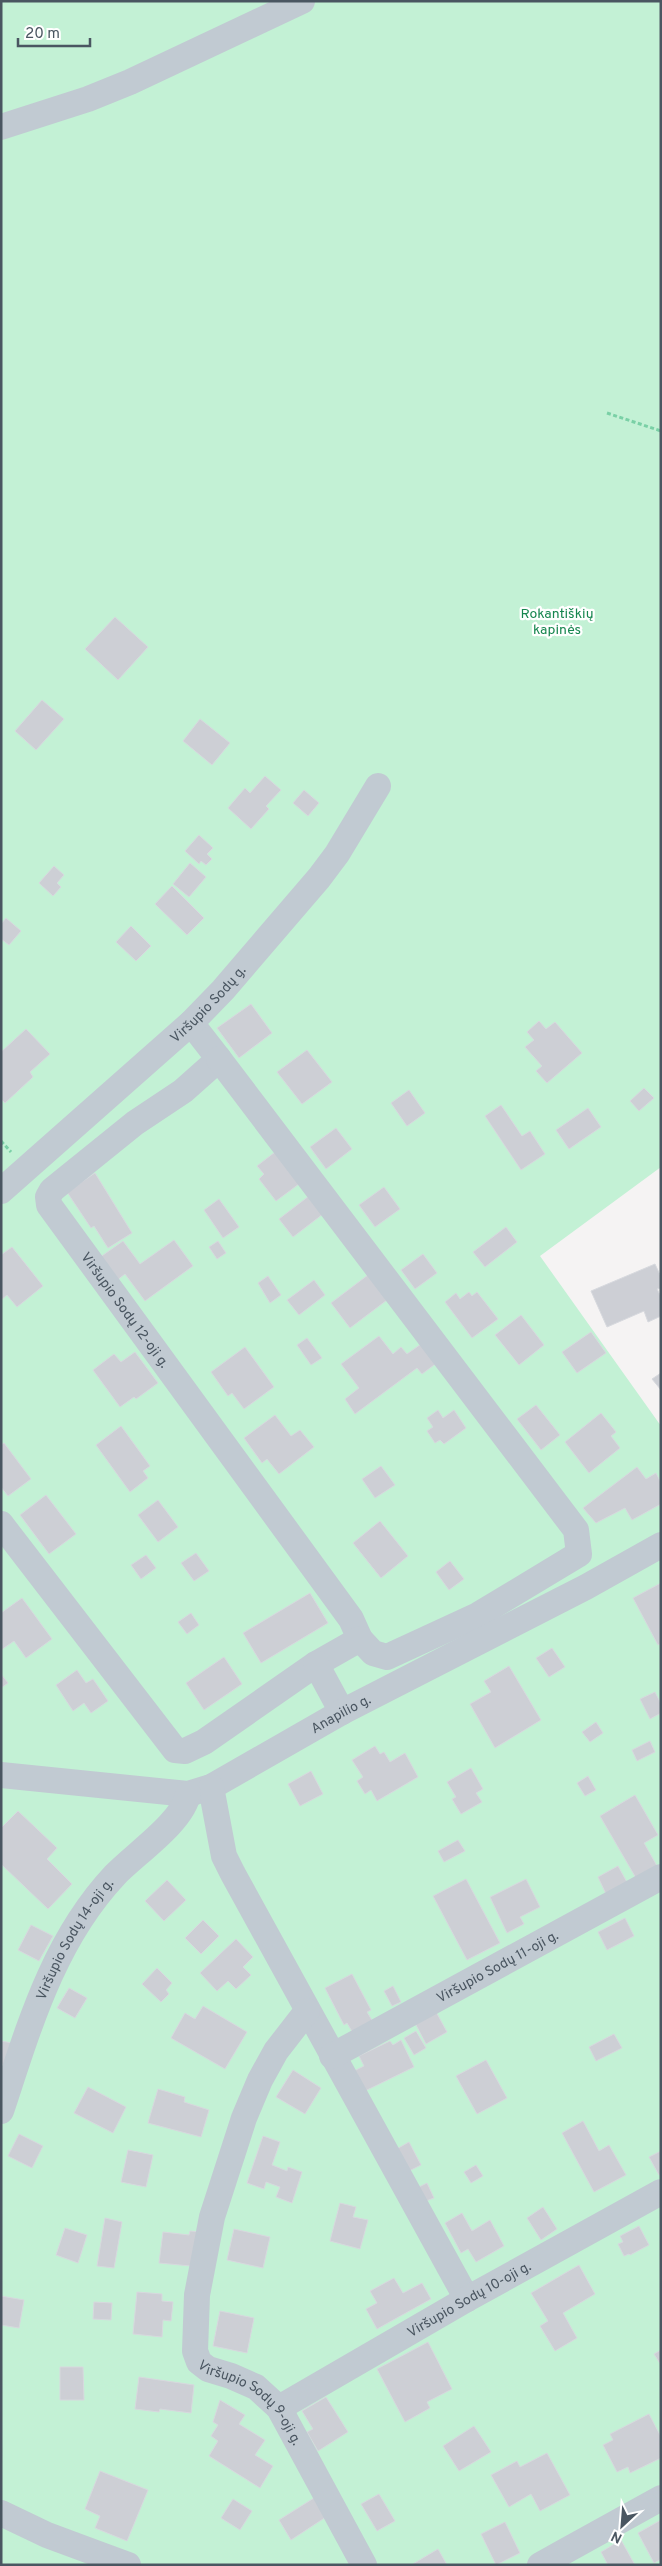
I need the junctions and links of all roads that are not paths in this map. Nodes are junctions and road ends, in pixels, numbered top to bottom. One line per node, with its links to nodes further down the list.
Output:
1 (302, 1): 2 (street)
2 (1, 127)
3 (378, 786): 4 (street, Viršupio Sodų g.)
4 (191, 1023): 5 (street); 6 (street, Viršupio Sodų g.)
5 (218, 1059): 9 (street, Viršupio Sodų 12-oji g.); 9 (street)
6 (1, 1191)
7 (1, 1524): 10 (street)
8 (661, 1545): 11 (street, Anapilio g.)
9 (360, 1639): 10 (street)
10 (316, 1664): 11 (street)
11 (342, 1712): 13 (street, Anapilio g.)
12 (1, 1775): 13 (street)
13 (199, 1791): 15 (street); 17 (street, Viršupio Sodų 14-oji g.)
14 (661, 1877): 16 (street, Viršupio Sodų 11-oji g.)
15 (307, 2011): 16 (street); 20 (street, Viršupio Sodų 9-oji g.)
16 (332, 2056): 19 (street)
17 (1, 2110)
18 (661, 2192): 19 (street, Viršupio Sodų 10-oji g.)
19 (467, 2299): 20 (street, Viršupio Sodų 10-oji g.)
20 (279, 2408): 24 (street, Viršupio Sodų 9-oji g.)
21 (661, 2498): 25 (street)
22 (1, 2513): 23 (street)
23 (128, 2565)
24 (364, 2565)
25 (540, 2565)

